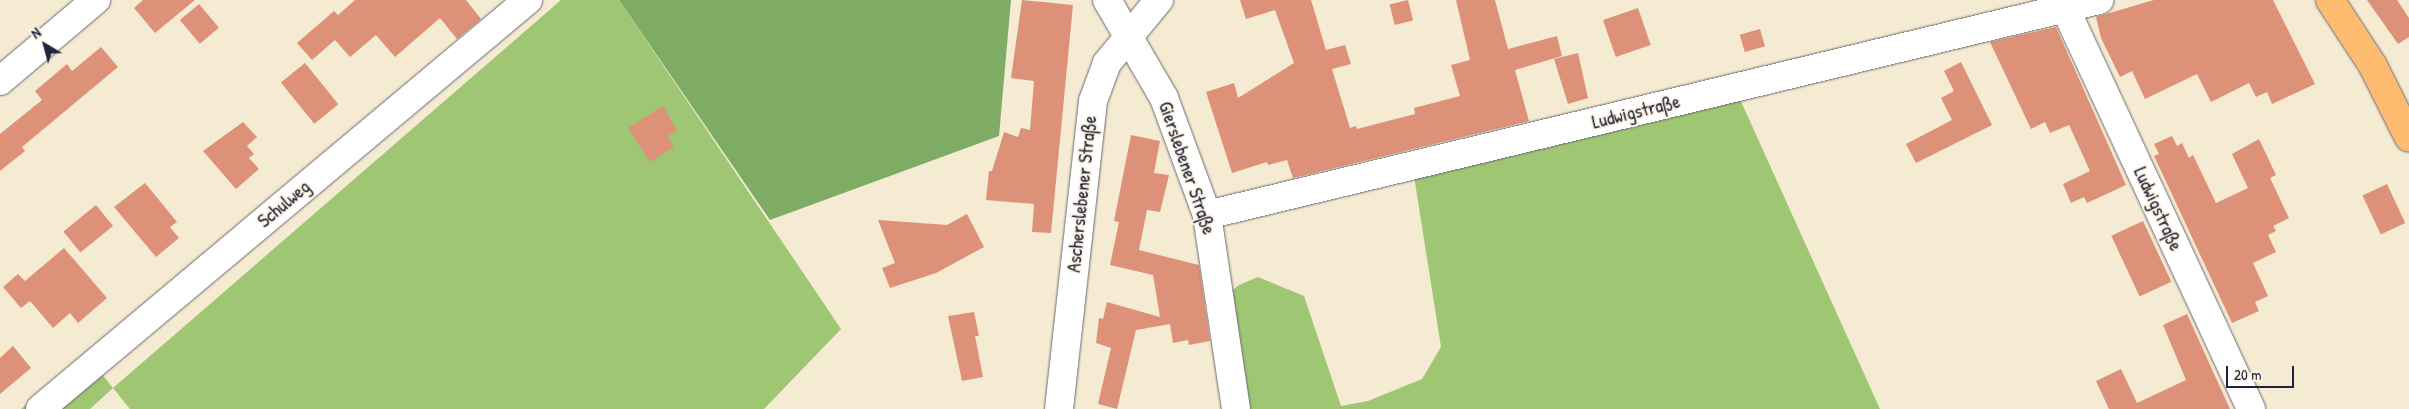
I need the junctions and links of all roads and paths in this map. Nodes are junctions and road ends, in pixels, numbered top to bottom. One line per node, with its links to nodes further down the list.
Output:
1 (96, 0): 9 (street)
2 (528, 0): 12 (street, Schulweg)
3 (1107, 0): 8 (street, Gierslebener Straße)
4 (1159, 0): 8 (street, Ascherslebener Straße)
5 (2099, 0): 7 (street, Ludwigstraße)
6 (2330, 0): 10 (main road)
7 (2065, 8): 11 (street, Ludwigstraße); 15 (street, Ludwigstraße)
8 (1129, 36): 11 (street, Gierslebener Straße); 13 (street, Ascherslebener Straße)
9 (0, 81)
10 (2409, 138)
11 (1207, 215): 14 (street, Gierslebener Straße)
12 (40, 409)
13 (1059, 409)
14 (1236, 409)
15 (2251, 409)

